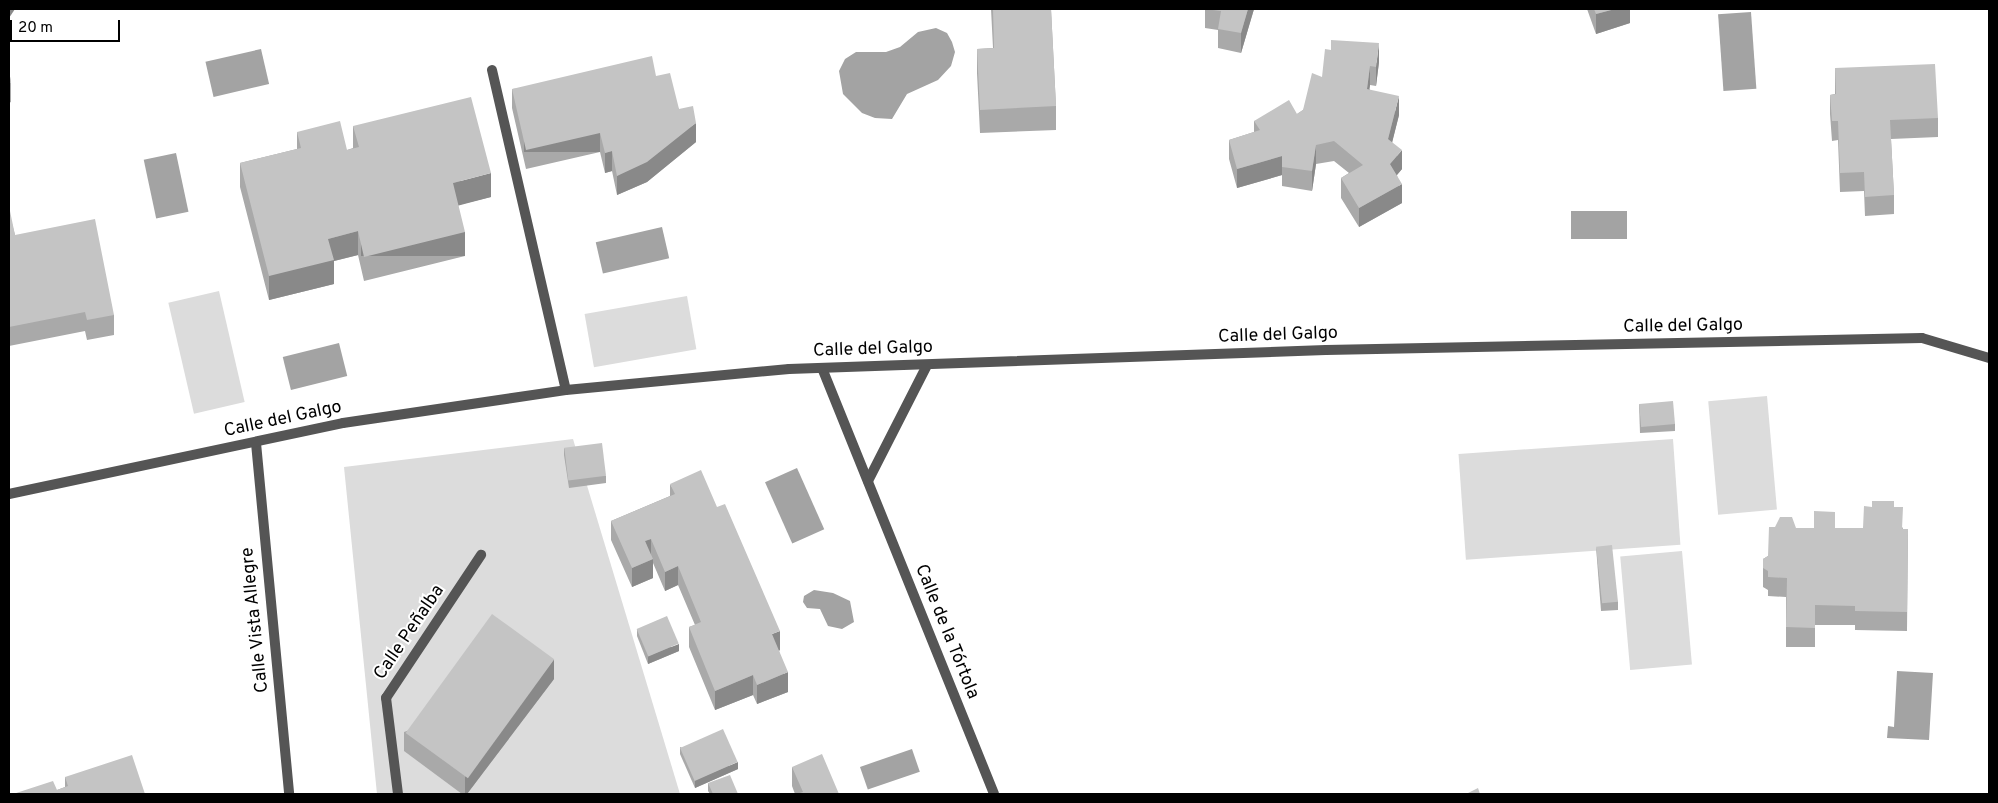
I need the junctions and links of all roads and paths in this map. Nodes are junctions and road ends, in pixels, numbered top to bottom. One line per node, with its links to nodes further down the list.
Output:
1 (492, 70): 5 (street)
2 (1989, 358): 3 (street, Calle del Galgo)
3 (927, 364): 4 (street, Calle del Galgo); 7 (street)
4 (822, 368): 5 (street, Calle del Galgo); 7 (street, Calle de la Tórtola)
5 (566, 390): 6 (street, Calle del Galgo)
6 (256, 443): 8 (street, Calle del Galgo); 10 (street, Calle Vista Allegre)
7 (868, 481): 12 (street, Calle de la Tórtola)
8 (9, 494)
9 (481, 555): 11 (street, Calle Peñalba)
10 (289, 794)
11 (398, 794)
12 (994, 794)

